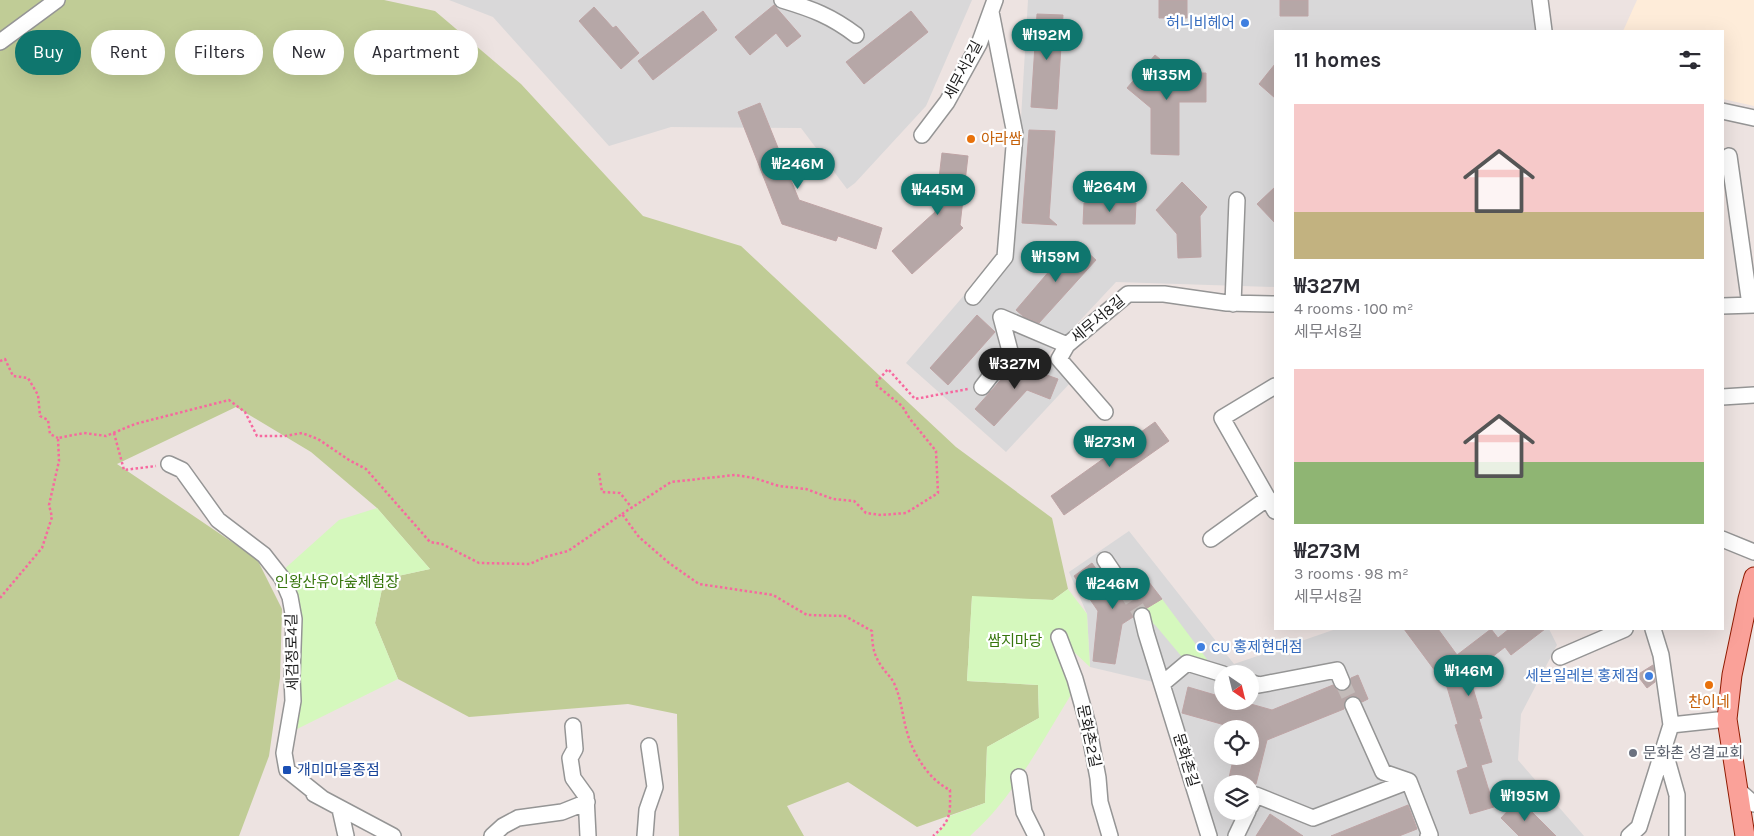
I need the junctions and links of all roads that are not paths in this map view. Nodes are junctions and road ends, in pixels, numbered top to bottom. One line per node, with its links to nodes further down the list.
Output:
1 (57, 0): 7 (street)
2 (782, 0): 6 (street)
3 (1540, 0): 5 (street)
4 (993, 6): 10 (street, 세무서2길); 13 (street)
5 (1544, 30)
6 (856, 35)
7 (0, 42)
8 (1724, 111): 9 (street)
9 (1754, 118)
10 (922, 135)
11 (1729, 156): 16 (street)
12 (1237, 200): 14 (street)
13 (973, 297)
14 (1233, 304): 15 (street, 세무서8길); 18 (street, 세무서8길)
15 (1274, 304)
16 (1752, 305): 17 (street)
17 (1724, 306)
18 (1067, 345): 19 (street); 23 (street, 세무서8길)
19 (982, 387)
20 (1274, 387): 25 (street)
21 (1754, 395): 22 (street)
22 (1724, 397)
23 (1105, 412)
24 (169, 464): 55 (street, 세검정로4길)
25 (1271, 504): 26 (street)
26 (1211, 539)
27 (1724, 541): 28 (street)
28 (1754, 552)
29 (1105, 560): 31 (street)
30 (1754, 577): 32 (main road)
31 (1124, 588)
32 (1751, 600): 44 (main road)
33 (1142, 616): 41 (street, 문화촌길)
34 (1620, 630): 36 (street)
35 (1653, 630): 45 (street)
36 (1600, 634): 38 (street)
37 (1059, 637): 63 (street, 문화촌2길)
38 (1560, 657)
39 (1214, 671): 41 (street)
40 (1342, 682): 42 (street)
41 (1162, 684): 64 (street, 문화촌길)
42 (1259, 685)
43 (1353, 705): 50 (street)
44 (1727, 718): 45 (street); 51 (main road)
45 (1671, 725): 48 (street)
46 (573, 726): 53 (street)
47 (649, 746): 61 (street)
48 (1664, 749): 67 (street); 68 (street)
49 (1019, 777): 62 (street)
50 (1410, 781): 52 (street); 66 (street)
51 (1738, 790): 54 (street); 69 (main road)
52 (1259, 796)
53 (586, 802): 59 (street); 60 (street)
54 (1754, 804)
55 (340, 809): 57 (street); 58 (street, 세검정로4길)
56 (1244, 820): 65 (street)
57 (346, 836)
58 (393, 836)
59 (492, 836)
60 (588, 836)
61 (645, 836)
62 (1036, 836)
63 (1110, 836)
64 (1209, 836)
65 (1236, 836)
66 (1428, 836)
67 (1630, 836)
68 (1677, 836)
69 (1745, 836)

